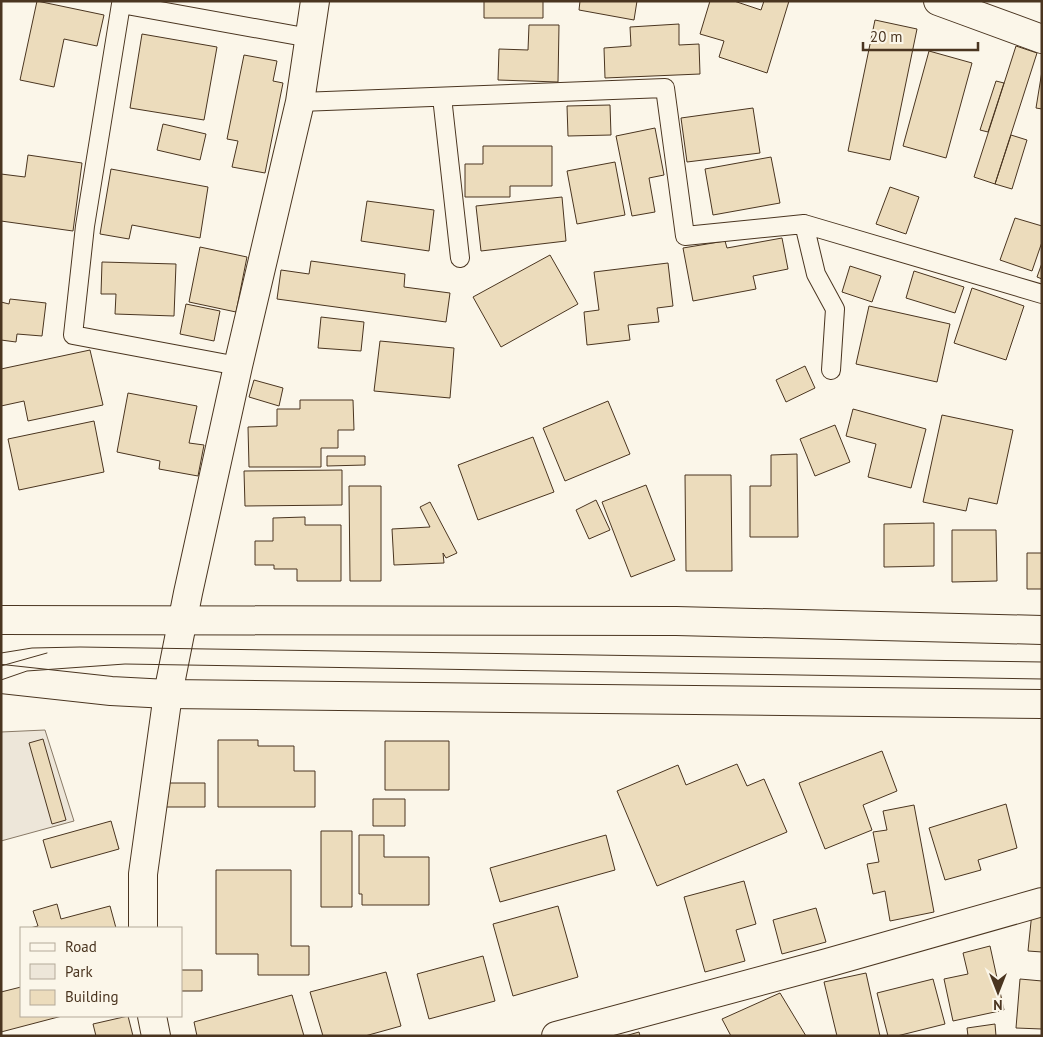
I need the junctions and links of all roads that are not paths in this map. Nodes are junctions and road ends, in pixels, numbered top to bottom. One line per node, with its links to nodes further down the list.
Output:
1 (315, 1): 3 (street)
2 (938, 1): 4 (street)
3 (310, 38): 6 (street); 10 (lane)
4 (1042, 39)
5 (442, 97): 6 (lane); 7 (lane); 8 (lane)
6 (300, 102): 10 (street)
7 (804, 224): 9 (lane); 11 (lane)
8 (460, 258)
9 (1042, 294)
10 (238, 366): 13 (street)
11 (831, 370)
12 (1, 620): 13 (street)
13 (183, 621): 14 (street); 16 (street)
14 (1042, 630)
15 (1, 679): 16 (street)
16 (168, 694): 17 (street); 19 (street)
17 (1042, 704)
18 (1042, 902): 21 (street)
19 (143, 927)
20 (152, 1017): 22 (street)
21 (588, 1032): 23 (street)
22 (156, 1036)
23 (556, 1036)

